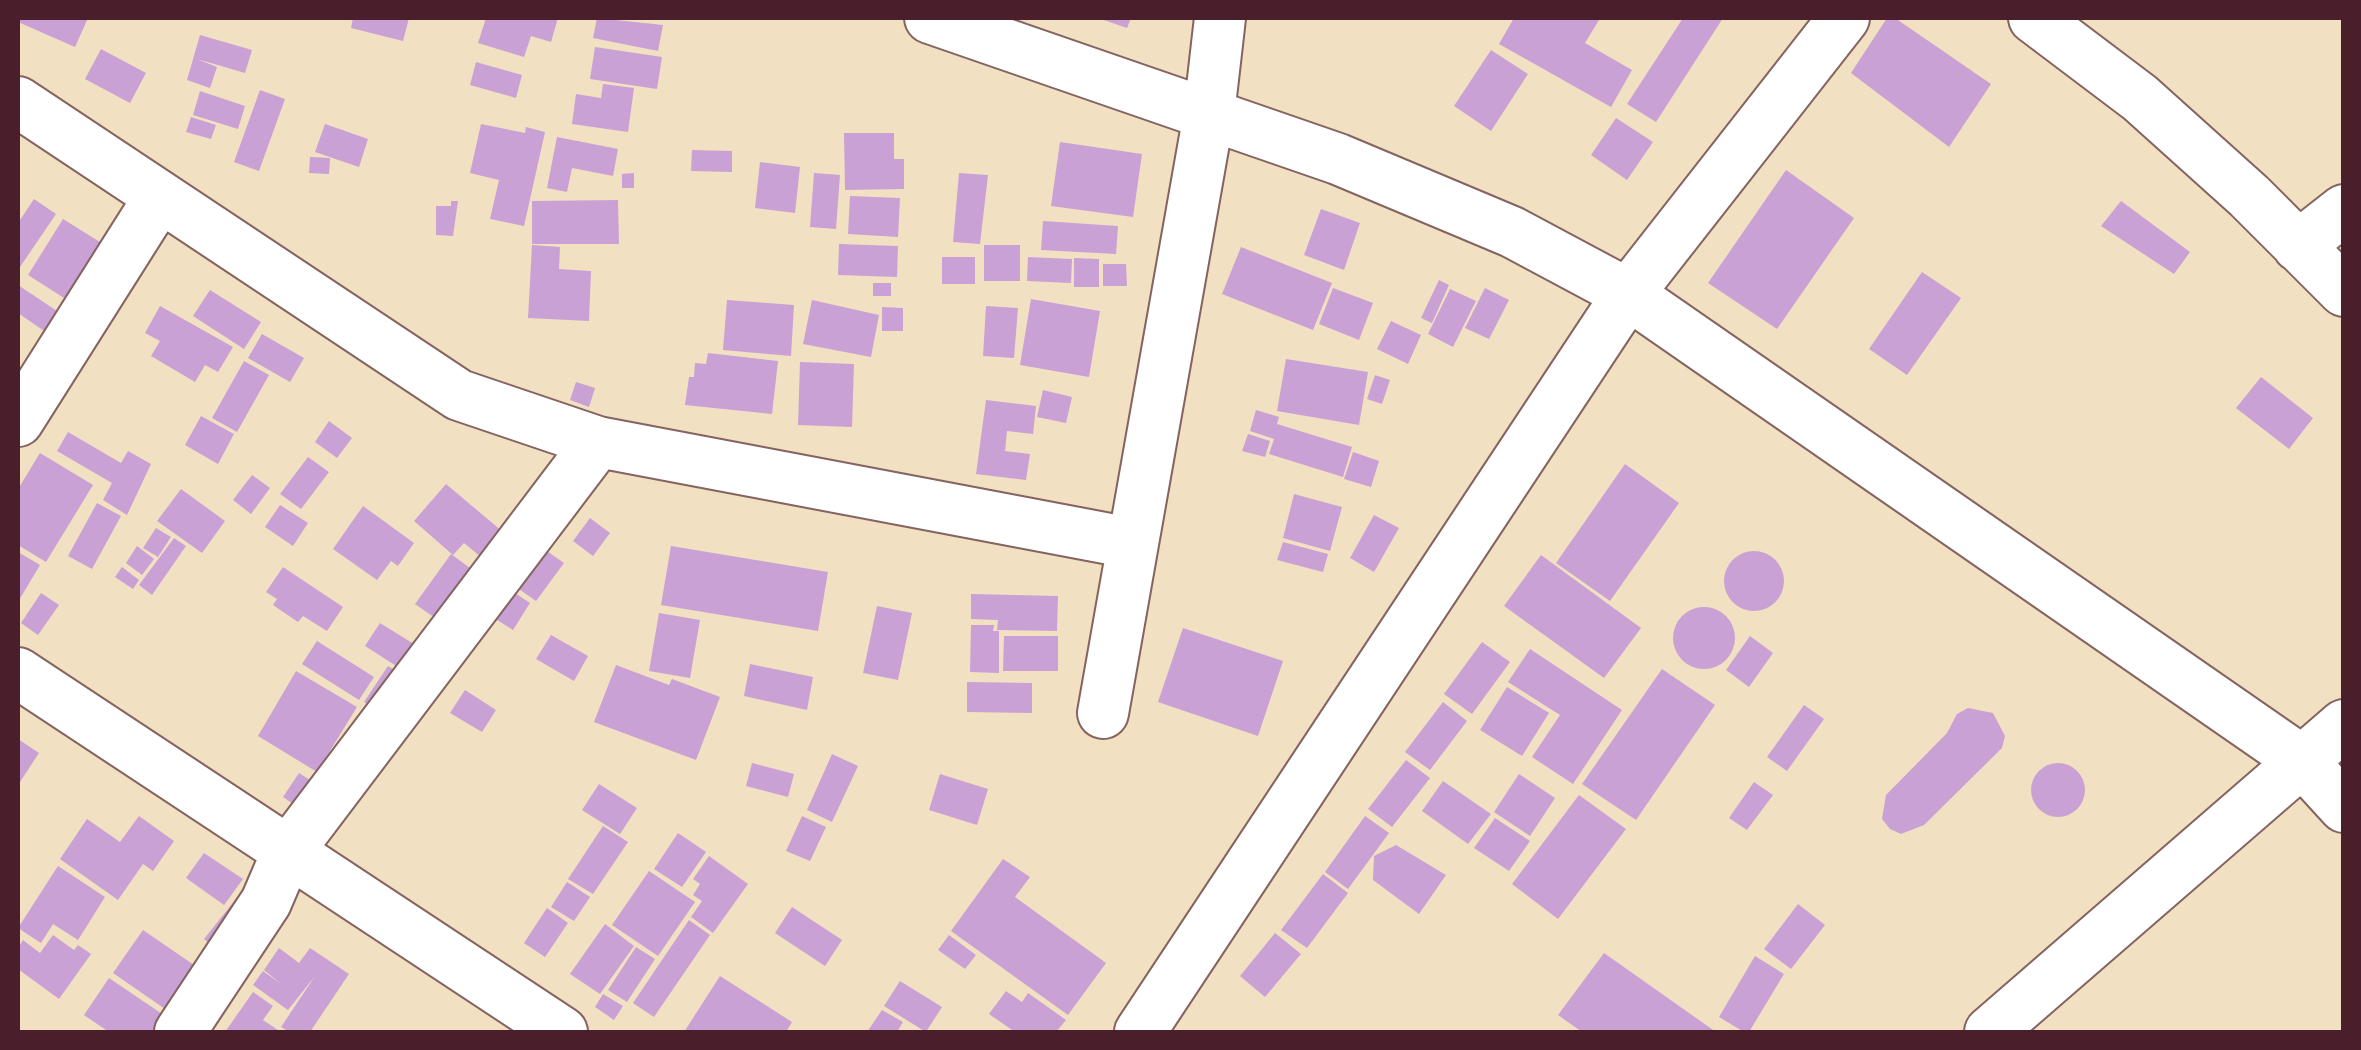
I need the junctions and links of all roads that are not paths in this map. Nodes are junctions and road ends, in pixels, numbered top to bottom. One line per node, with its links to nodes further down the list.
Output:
1 (930, 18): 6 (street)
2 (1220, 18): 6 (street)
3 (1844, 18): 11 (street)
4 (2034, 18): 9 (street)
5 (18, 102): 7 (street)
6 (1209, 114): 11 (street); 14 (street)
7 (159, 198): 12 (street); 13 (street)
8 (2344, 210): 9 (street)
9 (2298, 246): 10 (street)
10 (2344, 291)
11 (1628, 294): 18 (street); 23 (street)
12 (18, 421)
13 (598, 442): 14 (street); 20 (street)
14 (1132, 543): 16 (street)
15 (18, 673): 20 (street)
16 (1103, 713)
17 (2344, 725): 18 (street)
18 (2302, 761): 19 (street); 24 (street)
19 (2344, 806)
20 (286, 853): 21 (street); 22 (street)
21 (180, 1032)
22 (562, 1032)
23 (1140, 1032)
24 (1990, 1032)

